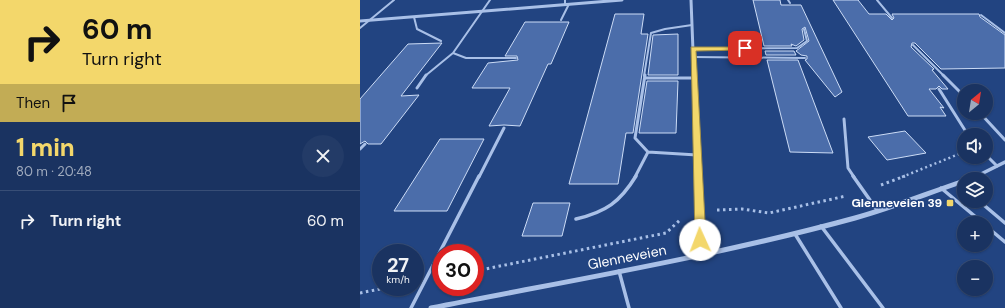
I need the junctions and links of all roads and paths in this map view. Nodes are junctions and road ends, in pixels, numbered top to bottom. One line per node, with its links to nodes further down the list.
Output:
1 (394, 0): 17 (lane)
2 (490, 0): 11 (lane)
3 (565, 0): 10 (lane)
4 (622, 0): 9 (street)
5 (691, 0): 18 (street)
6 (788, 0): 8 (lane)
7 (877, 0): 14 (lane)
8 (790, 3)
9 (569, 4): 10 (street); 15 (lane)
10 (565, 5): 11 (street)
11 (484, 11): 13 (street); 25 (lane)
12 (981, 15): 21 (lane)
13 (414, 17): 17 (street); 22 (lane)
14 (892, 18)
15 (561, 20)
16 (360, 21): 17 (street)
17 (368, 21): 19 (lane)
18 (692, 25): 24 (street); 29 (lane)
19 (360, 28)
20 (804, 29): 24 (lane)
21 (1005, 33)
22 (441, 41)
23 (913, 45): 33 (lane)
24 (693, 49): 26 (street)
25 (453, 53): 27 (lane); 31 (lane)
26 (693, 57): 28 (lane); 30 (street)
27 (516, 58)
28 (804, 58)
29 (644, 78): 30 (lane); 41 (lane)
30 (694, 78): 42 (street)
31 (417, 88)
32 (939, 89): 37 (lane)
33 (957, 89)
34 (844, 119): 50 (lane)
35 (986, 120): 38 (lane)
36 (504, 128): 66 (lane)
37 (962, 128)
38 (1005, 140)
39 (365, 144): 40 (lane)
40 (360, 149)
41 (648, 152): 42 (lane); 55 (lane)
42 (697, 155): 52 (street)
43 (957, 155): 50 (path)
44 (1005, 162): 46 (street)
45 (993, 163): 46 (lane)
46 (996, 166): 47 (street)
47 (986, 172)
48 (957, 183): 49 (street, Glenneveien)
49 (941, 188): 53 (street, Glenneveien); 54 (lane)
50 (864, 192): 52 (path); 53 (lane)
51 (987, 208): 56 (lane)
52 (699, 210): 61 (street); 62 (path)
53 (877, 210): 57 (street, Glenneveien)
54 (975, 216)
55 (576, 219)
56 (1005, 223)
57 (822, 226): 58 (street, Glenneveien); 70 (lane)
58 (794, 232): 61 (street, Glenneveien); 69 (lane)
59 (993, 232): 60 (lane)
60 (1005, 242)
61 (701, 254): 63 (street, Glenneveien)
62 (484, 269)
63 (619, 271): 67 (street, Glenneveien); 68 (lane)
64 (372, 290): 65 (path)
65 (360, 292)
66 (411, 308)
67 (431, 308)
68 (628, 308)
69 (841, 308)
70 (883, 308)

